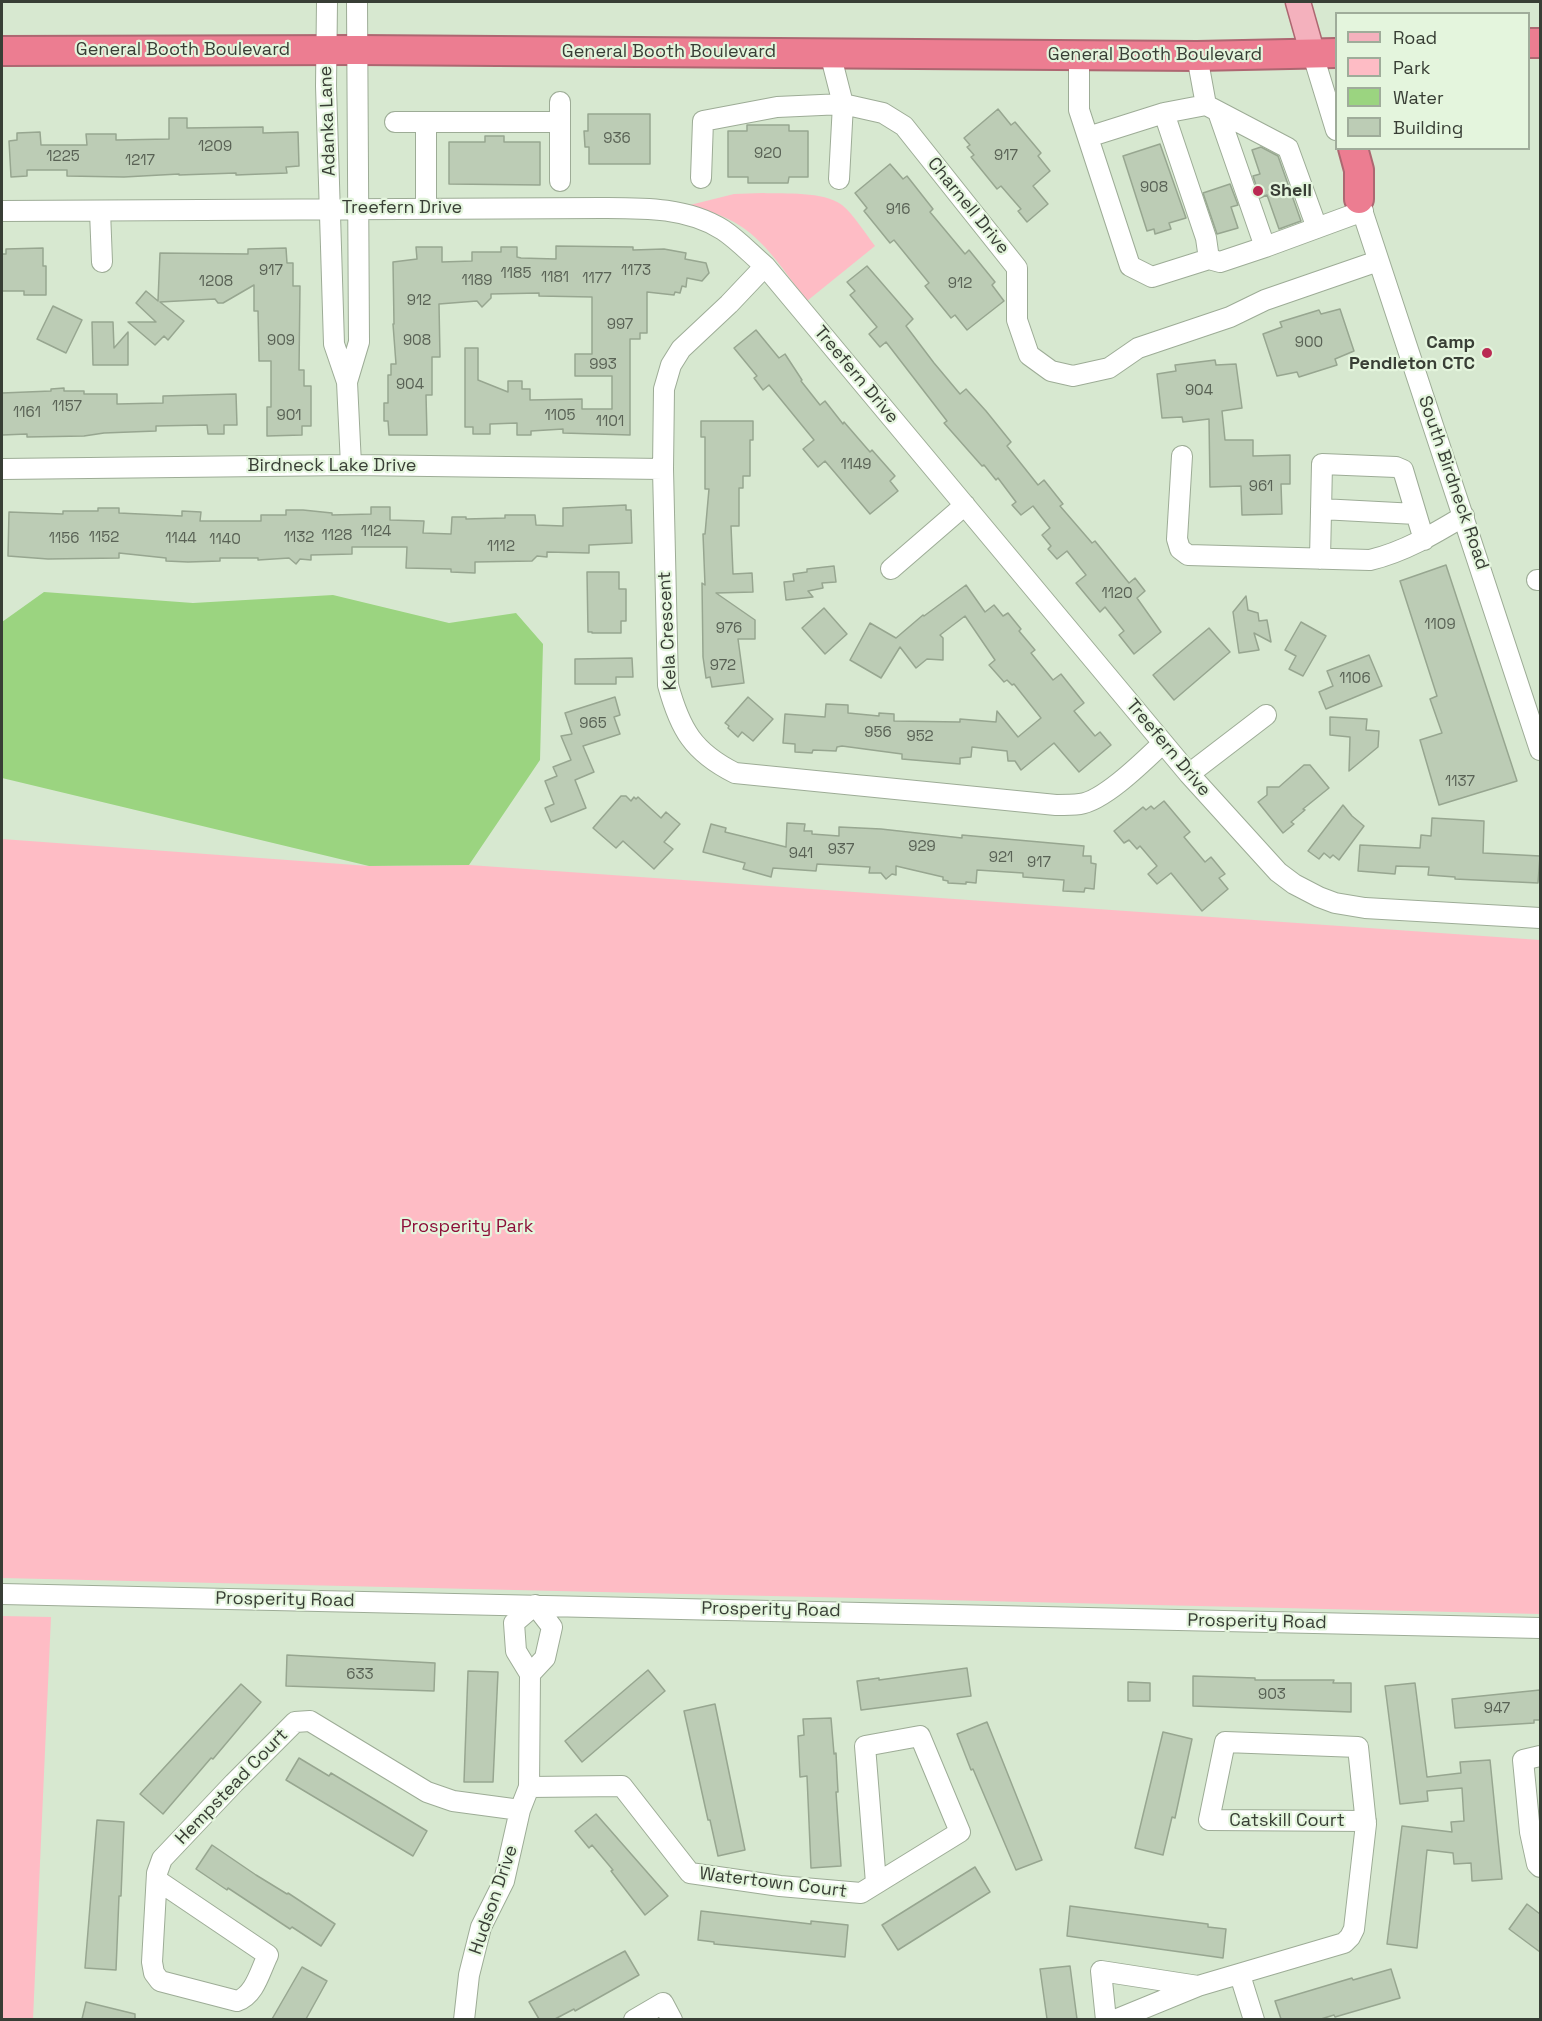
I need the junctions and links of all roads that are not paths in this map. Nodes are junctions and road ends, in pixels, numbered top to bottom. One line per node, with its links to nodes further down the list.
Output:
1 (327, 2): 4 (street, Adanka Lane)
2 (357, 2): 5 (street, Adanka Lane)
3 (1298, 2): 8 (main road)
4 (326, 50): 5 (highway, General Booth Boulevard); 6 (highway, General Booth Boulevard); 28 (street, Adanka Lane)
5 (358, 50): 7 (highway, General Booth Boulevard); 26 (street, Adanka Lane)
6 (2, 51)
7 (830, 53): 9 (highway, General Booth Boulevard); 12 (street)
8 (1325, 54): 10 (highway, General Booth Boulevard); 18 (street)
9 (1079, 55): 10 (highway, General Booth Boulevard); 19 (street)
10 (1197, 56): 13 (street)
11 (560, 102): 17 (street)
12 (843, 104): 22 (street, Charnell Drive); 23 (street); 34 (street, Charnell Drive)
13 (1212, 109): 14 (street); 31 (street); 32 (street)
14 (1164, 113): 19 (street); 33 (street)
15 (395, 122): 16 (street)
16 (426, 122): 17 (street); 27 (street)
17 (560, 122): 24 (street)
18 (1335, 123)
19 (1088, 137): 33 (street)
20 (1343, 150): 25 (street, South Birdneck Road)
21 (1354, 150): 25 (highway)
22 (701, 178)
23 (839, 179)
24 (560, 180)
25 (1361, 206): 31 (street); 34 (street, South Birdneck Road)
26 (357, 208): 27 (street, Treefern Drive); 28 (street, Treefern Drive); 37 (street, Adanka Lane)
27 (426, 208): 36 (street, Treefern Drive)
28 (331, 209): 29 (street, Treefern Drive); 37 (street, Adanka Lane)
29 (100, 211): 30 (street, Treefern Drive); 35 (street)
30 (2, 212)
31 (1317, 228): 32 (street)
32 (1265, 247): 33 (street)
33 (1209, 259)
34 (1378, 261): 45 (street, South Birdneck Road)
35 (102, 262)
36 (765, 266): 41 (street, Kela Crescent); 42 (street, Treefern Drive)
37 (347, 382): 39 (street, Adanka Lane)
38 (1182, 456): 47 (street)
39 (351, 465): 40 (street, Birdneck Lake Drive); 41 (street, Birdneck Lake Drive)
40 (2, 469)
41 (663, 469): 50 (street, Kela Crescent)
42 (965, 505): 48 (street); 50 (street, Treefern Drive)
43 (1321, 508): 44 (street); 44 (street); 47 (street)
44 (1416, 514): 46 (street)
45 (1464, 516): 46 (street); 51 (street, South Birdneck Road)
46 (1424, 540): 47 (street)
47 (1320, 559)
48 (891, 568)
49 (1266, 715): 52 (street)
50 (1163, 743): 52 (street, Treefern Drive)
51 (1540, 750)
52 (1190, 774): 53 (street, Treefern Drive)
53 (1540, 918)
54 (2, 1594): 55 (street, Prosperity Road)
55 (535, 1605): 56 (street, Prosperity Road); 57 (street); 57 (street, Hudson Drive)
56 (1540, 1629)
57 (530, 1674): 59 (street, Hudson Drive)
58 (1540, 1756): 62 (street)
59 (529, 1787): 60 (street, Hudson Drive); 64 (street, Watertown Court)
60 (520, 1810): 63 (street, Hempstead Court); 67 (street, Hudson Drive)
61 (1366, 1821): 61 (street, Catskill Court); 65 (street, Catskill Court)
62 (1539, 1862)
63 (157, 1880): 63 (street, Hempstead Court)
64 (876, 1884): 64 (street, Watertown Court)
65 (1240, 1975): 66 (street, Catskill Court); 72 (street)
66 (1198, 1986): 70 (street, Catskill Court); 71 (street, Catskill Court)
67 (464, 2019)
68 (634, 2019): 69 (street)
69 (672, 2019)
70 (1106, 2019)
71 (1115, 2019)
72 (1254, 2019)

